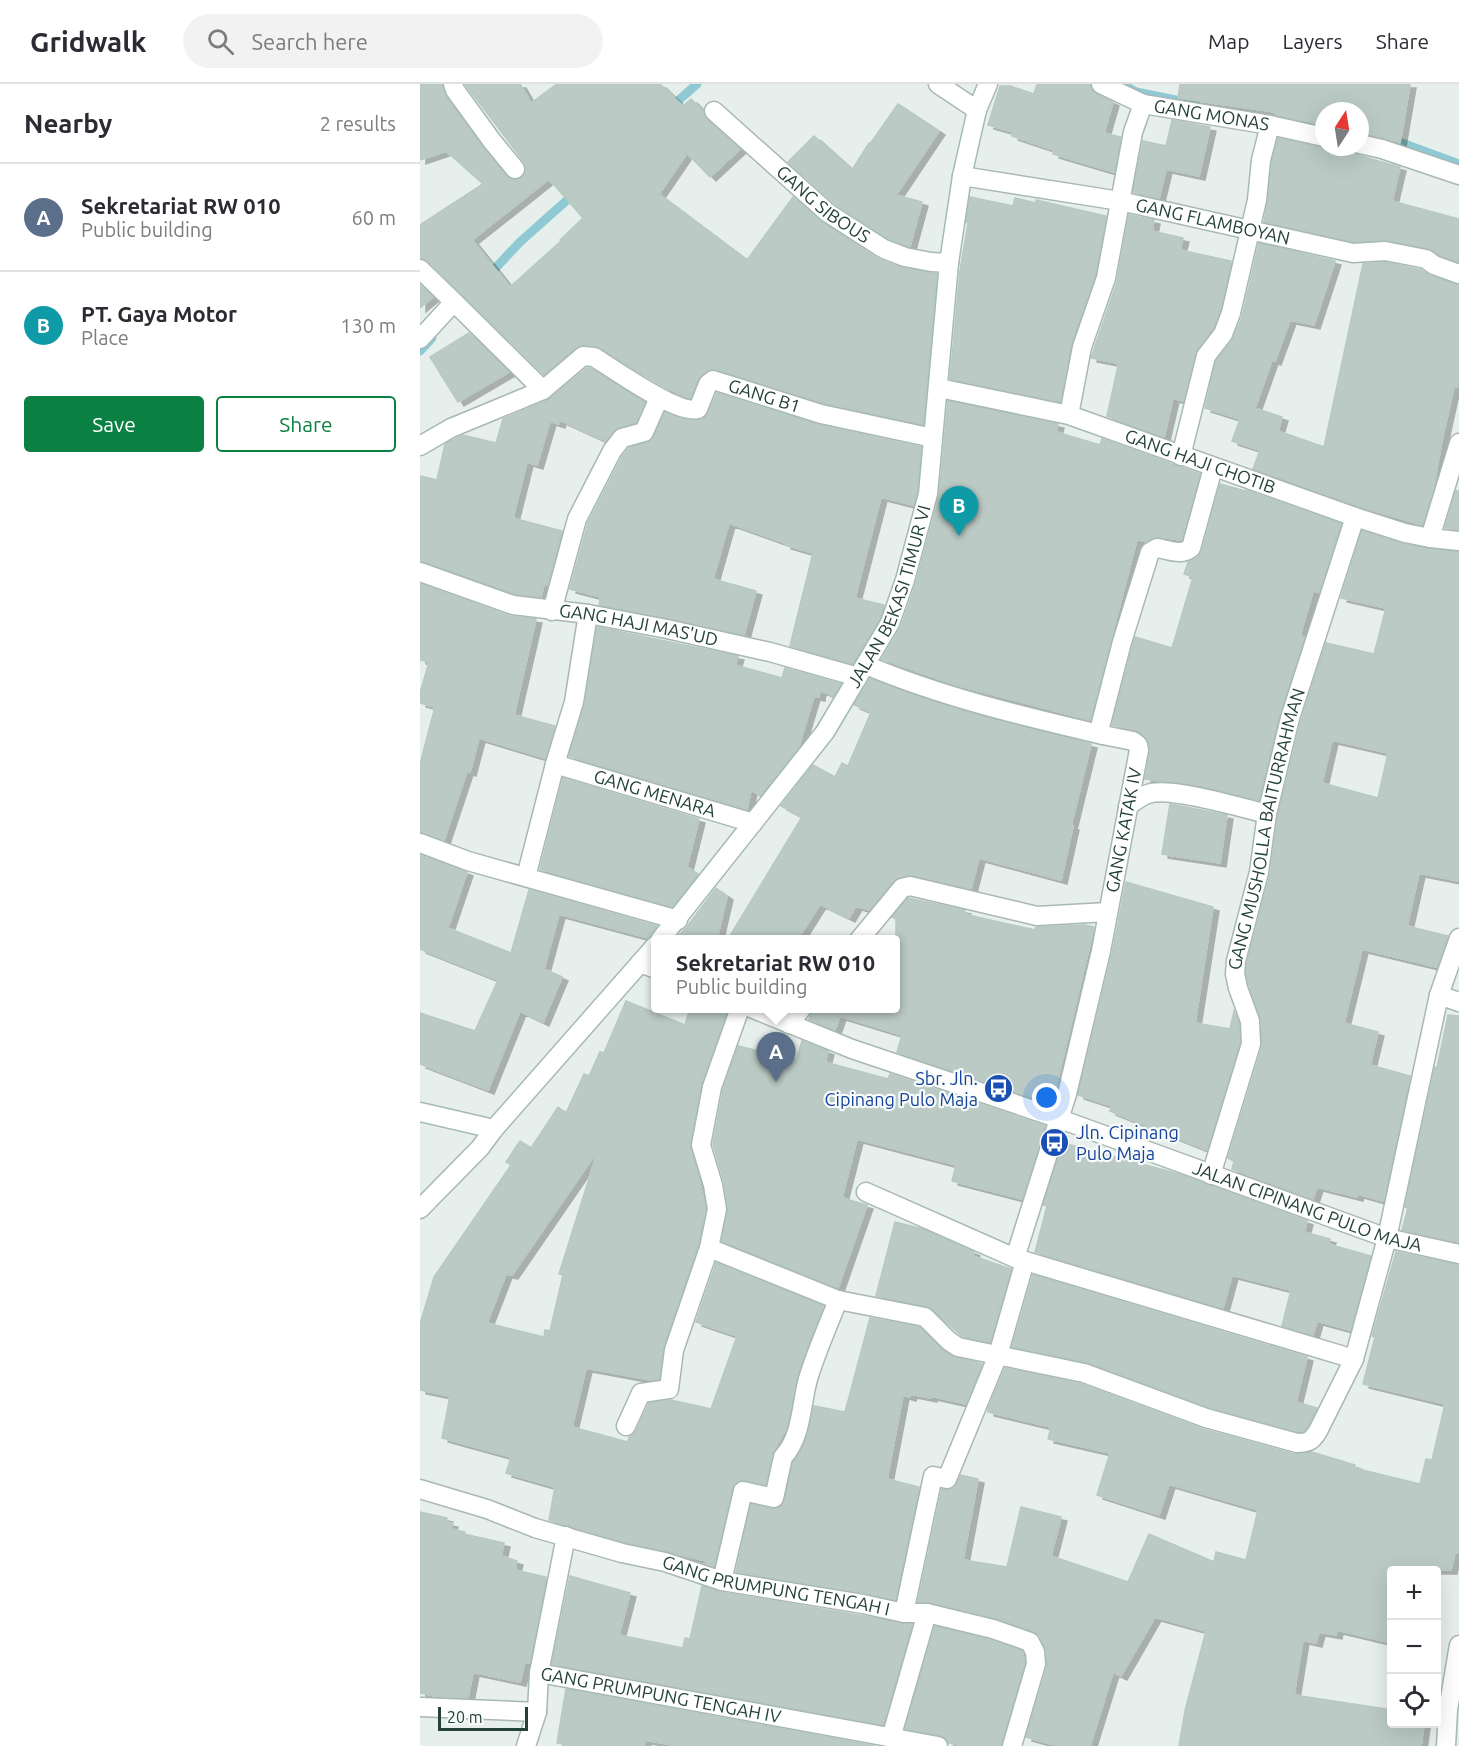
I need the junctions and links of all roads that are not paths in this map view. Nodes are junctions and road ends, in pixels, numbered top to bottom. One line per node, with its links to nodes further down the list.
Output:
1 (453, 84): 11 (street)
2 (938, 84): 6 (street)
3 (988, 84): 6 (street, JALAN BEKASI TIMUR VI)
4 (1101, 84): 5 (street, GANG MONAS)
5 (1143, 104): 8 (street, GANG MONAS); 14 (street)
6 (977, 110): 13 (street, JALAN BEKASI TIMUR VI)
7 (714, 111): 16 (street, GANG SIBOUS)
8 (1270, 125): 9 (street, GANG MONAS); 15 (street)
9 (1315, 134)
10 (1369, 146): 12 (street)
11 (515, 169)
12 (1459, 175)
13 (962, 176): 14 (street, GANG FLAMBOYAN); 16 (street, JALAN BEKASI TIMUR VI)
14 (1120, 201): 15 (street, GANG FLAMBOYAN); 24 (street)
15 (1250, 230): 18 (street, GANG FLAMBOYAN); 28 (street)
16 (949, 263): 21 (street, JALAN BEKASI TIMUR VI)
17 (420, 269): 19 (street)
18 (1459, 274)
19 (456, 305): 20 (street); 22 (street)
20 (420, 339)
21 (939, 388): 24 (street, GANG HAJI CHOTIB); 25 (street, JALAN BEKASI TIMUR VI)
22 (543, 390): 23 (street, GANG B1); 27 (street)
23 (659, 398): 25 (street, GANG B1); 34 (street)
24 (1069, 415): 28 (street, GANG HAJI CHOTIB)
25 (933, 438): 36 (street, JALAN BEKASI TIMUR VI)
26 (1459, 443): 31 (street)
27 (420, 446)
28 (1181, 456): 29 (street, GANG HAJI CHOTIB)
29 (1214, 468): 30 (street, GANG HAJI CHOTIB); 37 (street)
30 (1355, 517): 31 (street, GANG HAJI CHOTIB); 40 (street, GANG MUSHOLLA BAITURRAHMAN)
31 (1430, 538): 32 (street, GANG HAJI CHOTIB)
32 (1459, 541)
33 (420, 572): 34 (street, GANG HAJI MAS'UD)
34 (552, 611): 35 (street, GANG HAJI MAS'UD)
35 (588, 614): 36 (street, GANG HAJI MAS'UD); 38 (street)
36 (862, 671): 37 (street, GANG HAJI MAS'UD); 41 (street, JALAN BEKASI TIMUR VI)
37 (1103, 735): 39 (street, GANG KATAK IV)
38 (555, 764): 41 (street, GANG MENARA); 43 (street)
39 (1128, 806): 40 (street); 44 (street, GANG KATAK IV)
40 (1267, 814): 59 (street, GANG MUSHOLLA BAITURRAHMAN)
41 (753, 823): 45 (street, JALAN BEKASI TIMUR VI)
42 (420, 843): 43 (street)
43 (526, 877): 45 (street)
44 (1108, 912): 47 (street); 57 (street, GANG KATAK IV)
45 (678, 920): 46 (street, JALAN BEKASI TIMUR VI)
46 (664, 935)
47 (862, 935)
48 (1459, 938): 50 (street)
49 (648, 966): 58 (street)
50 (1439, 995): 51 (street); 62 (street)
51 (1459, 1002)
52 (738, 1013): 63 (street)
53 (763, 1013): 55 (street, JALAN CIPINANG PULO MAJA)
54 (798, 1013): 55 (street)
55 (789, 1024): 57 (street, JALAN CIPINANG PULO MAJA)
56 (420, 1112): 58 (street)
57 (1060, 1119): 59 (street, JALAN CIPINANG PULO MAJA); 65 (street, GANG KATAK IV)
58 (494, 1129): 61 (street)
59 (1211, 1175): 62 (street, JALAN CIPINANG PULO MAJA)
60 (866, 1192): 65 (street)
61 (420, 1209)
62 (1387, 1238): 64 (street, JALAN CIPINANG PULO MAJA); 68 (street)
63 (709, 1248): 66 (street); 69 (street)
64 (1459, 1254)
65 (1020, 1259): 67 (street, GANG KATAK IV); 68 (street)
66 (838, 1300): 67 (street); 72 (street)
67 (998, 1355): 68 (street); 74 (street, GANG KATAK IV)
68 (1353, 1359)
69 (626, 1426)
70 (420, 1489): 71 (street, GANG PRUMPUNG TENGAH I)
71 (566, 1536): 72 (street, GANG PRUMPUNG TENGAH I); 76 (street)
72 (722, 1581): 74 (street, GANG PRUMPUNG TENGAH I)
73 (927, 1612): 74 (street, GANG PRUMPUNG TENGAH I); 79 (street); 82 (street, GANG PRUMPUNG TENGAH I)
74 (904, 1613)
75 (1459, 1645): 83 (street)
76 (539, 1673): 78 (street, GANG PRUMPUNG TENGAH IV); 79 (street, GANG PRUMPUNG TENGAH IV)
77 (420, 1707): 78 (street, GANG PRUMPUNG TENGAH IV)
78 (537, 1712): 80 (street)
79 (891, 1738): 81 (street, GANG PRUMPUNG TENGAH IV)
80 (526, 1746)
81 (938, 1746)
82 (1012, 1746)
83 (1446, 1746)

